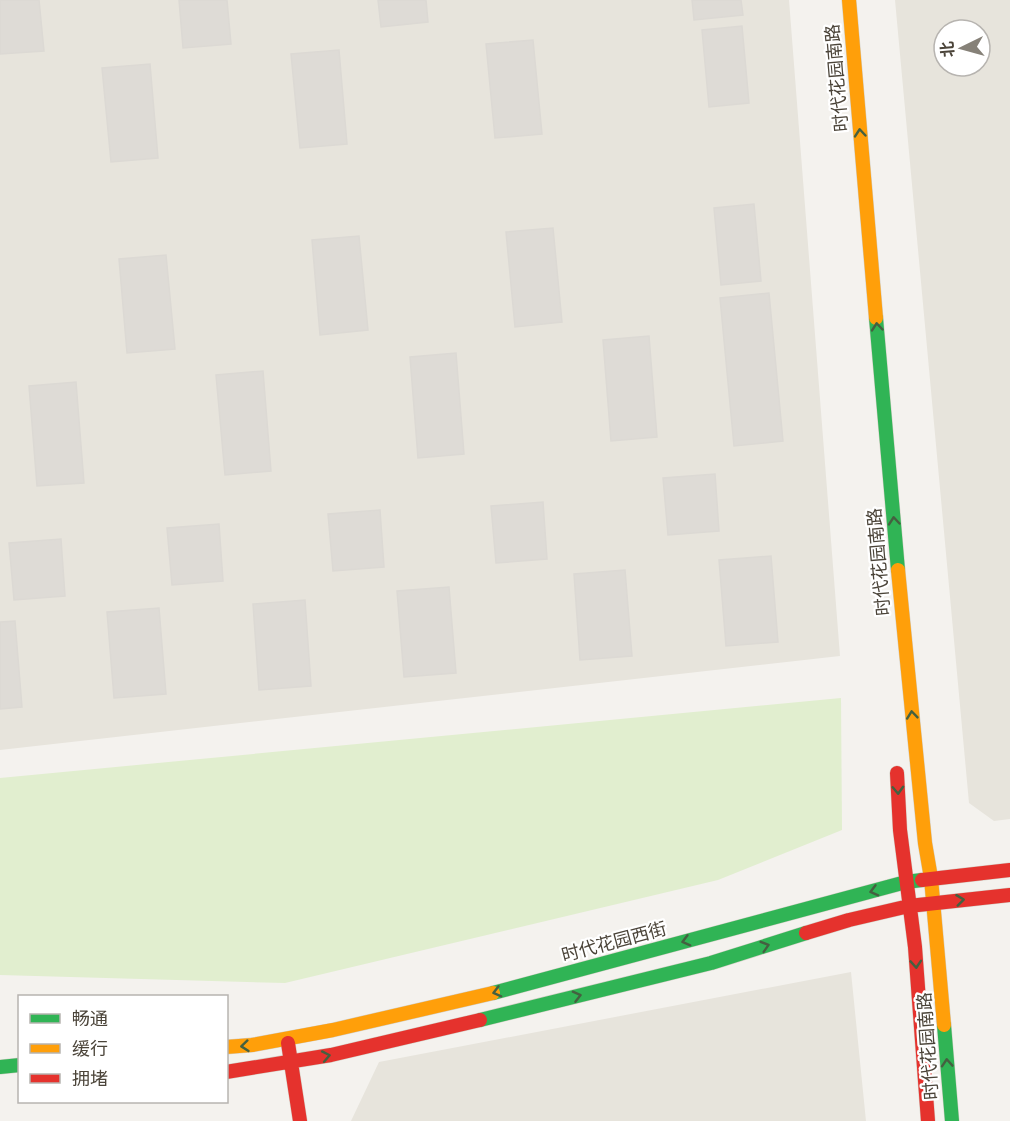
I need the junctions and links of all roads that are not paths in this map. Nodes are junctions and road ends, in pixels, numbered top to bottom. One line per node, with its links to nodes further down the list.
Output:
1 (849, 0): 6 (street, 时代花园南路, one-way to 1)
2 (881, 531): 3 (street, 时代花园南路)
3 (886, 590)
4 (897, 763): 7 (street, 时代花园南路, one-way to 7)
5 (1010, 870): 6 (street, 时代花园西街)
6 (931, 878): 7 (street, 时代花园西街); 9 (street, 时代花园南路)
7 (906, 882): 10 (street, 时代花园南路); 11 (street, 时代花园西街, one-way to 11)
8 (1010, 895): 9 (street, one-way to 8)
9 (934, 903): 10 (street); 19 (street, 时代花园南路, one-way to 9)
10 (909, 906): 13 (street, one-way to 10); 18 (street, 时代花园南路, one-way to 18)
11 (287, 1039): 12 (street, 时代花园西街, one-way to 12); 13 (street)
12 (228, 1047)
13 (292, 1063): 16 (street); 17 (street)
14 (18, 1065): 15 (street)
15 (0, 1066)
16 (228, 1072)
17 (300, 1121)
18 (928, 1121)
19 (952, 1121)

